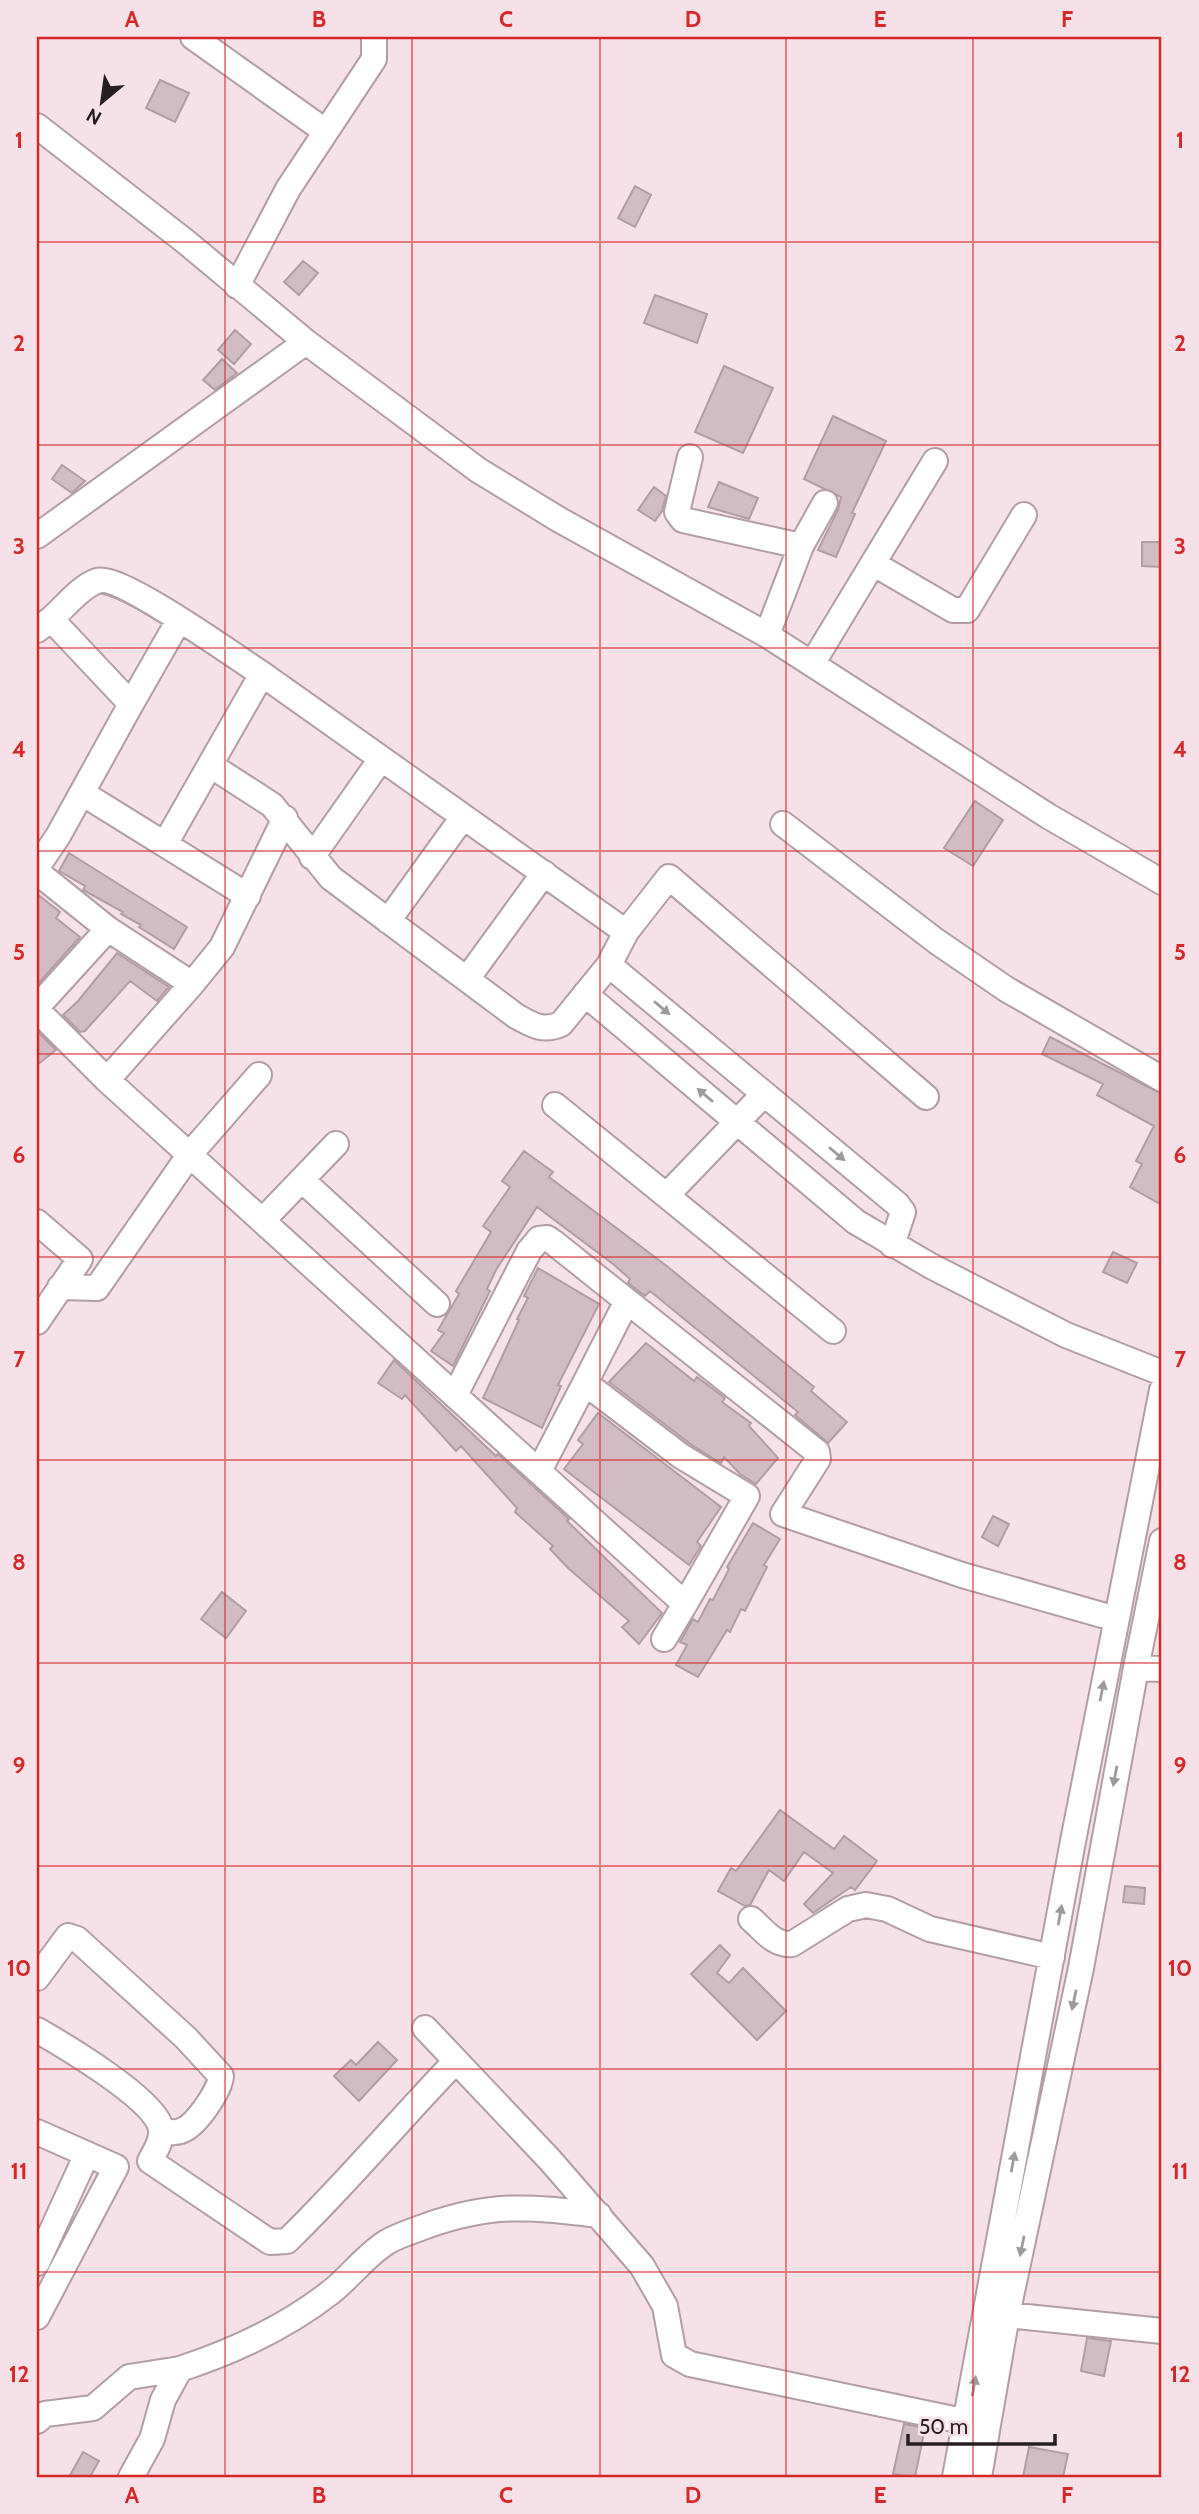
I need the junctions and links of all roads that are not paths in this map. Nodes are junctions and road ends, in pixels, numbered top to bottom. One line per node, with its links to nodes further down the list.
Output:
1 (193, 37): 4 (street)
2 (374, 37): 4 (street)
3 (37, 126): 5 (street)
4 (325, 131): 5 (street)
5 (237, 286): 6 (street)
6 (306, 342): 11 (street); 16 (street)
7 (690, 457): 12 (street)
8 (935, 461): 13 (street)
9 (825, 503): 12 (street)
10 (1024, 515): 13 (street)
11 (37, 536)
12 (802, 546): 16 (street)
13 (874, 564): 17 (street)
14 (179, 620): 15 (street); 18 (street); 19 (street)
15 (44, 624): 19 (street)
16 (767, 635): 17 (street)
17 (813, 664): 30 (street)
18 (262, 674): 20 (street); 21 (street)
19 (131, 704): 22 (street)
20 (381, 759): 23 (street); 27 (street)
21 (210, 765): 24 (street); 26 (street)
22 (82, 793): 26 (street); 28 (street)
23 (463, 817): 29 (street); 32 (street)
24 (285, 818): 27 (street); 31 (street)
25 (783, 824): 41 (street)
26 (165, 844): 31 (street)
27 (312, 857): 32 (street)
28 (37, 869): 33 (street)
29 (544, 873): 34 (street); 36 (street)
30 (1162, 882)
31 (248, 896): 37 (street)
32 (388, 921): 36 (street)
33 (108, 929): 37 (street); 39 (street)
34 (626, 932): 35 (street); 44 (street)
35 (609, 965): 38 (street); 43 (street, one-way to 43)
36 (467, 979): 38 (street)
37 (192, 984): 42 (street)
38 (585, 994): 46 (street, one-way to 38)
39 (37, 1009): 42 (street)
40 (259, 1075): 48 (street)
41 (1162, 1079)
42 (107, 1080): 48 (street)
43 (764, 1094): 46 (street); 53 (street, one-way to 53)
44 (926, 1097)
45 (555, 1105): 50 (street)
46 (737, 1122): 50 (street); 53 (street)
47 (336, 1144): 49 (street)
48 (190, 1154): 51 (street); 54 (street)
49 (302, 1180): 51 (street); 56 (street)
50 (667, 1195): 58 (street)
51 (263, 1220): 62 (street)
52 (37, 1222): 54 (street)
53 (891, 1245): 59 (street)
54 (60, 1287): 57 (street)
55 (627, 1301): 60 (street); 62 (street); 65 (street)
56 (437, 1304)
57 (37, 1322)
58 (834, 1331)
59 (1162, 1373)
60 (585, 1383): 63 (street); 64 (street)
61 (1162, 1390): 68 (street)
62 (456, 1395): 63 (street)
63 (539, 1471): 67 (street)
64 (747, 1496): 65 (street); 67 (street)
65 (783, 1514): 68 (street)
66 (1162, 1541): 70 (street)
67 (685, 1604): 69 (street)
68 (1116, 1619): 74 (street, one-way to 68)
69 (664, 1639)
70 (1136, 1668): 71 (street); 86 (street, one-way to 86)
71 (1162, 1670)
72 (751, 1919): 74 (street)
73 (44, 1947): 75 (street); 79 (street)
74 (1052, 1957): 91 (street, one-way to 74)
75 (37, 1978)
76 (425, 2028): 78 (street)
77 (37, 2030): 79 (street)
78 (456, 2061): 82 (street); 84 (street)
79 (161, 2129): 82 (street)
80 (37, 2132): 81 (street)
81 (87, 2154): 83 (street); 85 (street)
82 (150, 2161): 83 (street)
83 (116, 2167): 87 (street)
84 (599, 2215): 89 (street); 91 (street)
85 (37, 2263)
86 (1007, 2315): 88 (street); 91 (street)
87 (37, 2317)
88 (1162, 2331)
89 (180, 2369): 90 (street); 92 (street)
90 (37, 2421)
91 (979, 2425): 93 (street); 94 (street)
92 (131, 2477)
93 (955, 2477)
94 (979, 2477)

